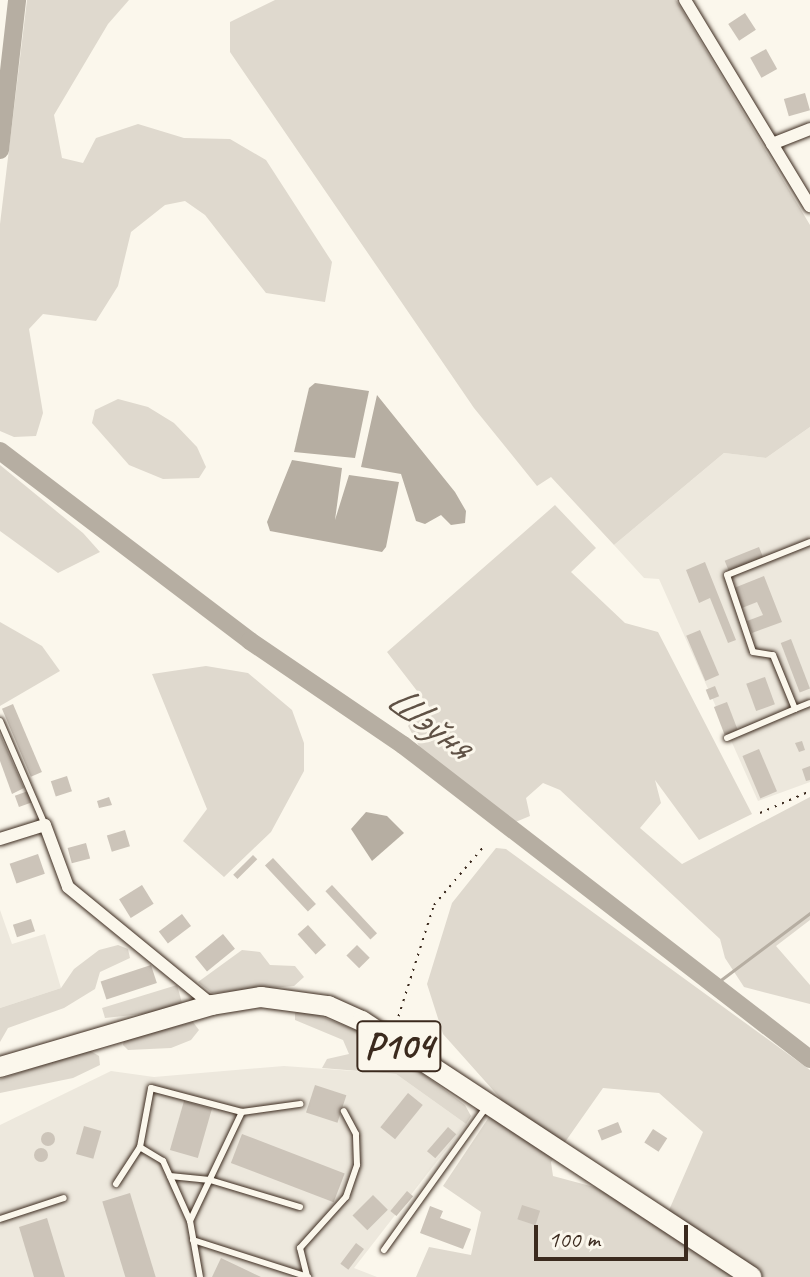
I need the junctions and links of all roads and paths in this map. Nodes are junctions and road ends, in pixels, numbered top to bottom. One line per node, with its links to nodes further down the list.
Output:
1 (685, 0): 3 (street)
2 (810, 129): 3 (street)
3 (772, 144): 4 (street)
4 (810, 206)
5 (810, 542): 7 (lane)
6 (810, 703): 7 (lane)
7 (795, 709): 9 (lane)
8 (0, 721): 12 (lane)
9 (727, 738)
10 (810, 791): 11 (path)
11 (760, 813)
12 (45, 825): 13 (street); 15 (street)
13 (0, 839)
14 (484, 846): 16 (path)
15 (212, 1005): 16 (main road, Р104); 17 (main road, Р104)
16 (392, 1041): 19 (main road, Р104)
17 (0, 1067)
18 (300, 1104): 21 (lane)
19 (488, 1104): 31 (lane); 34 (main road, Р104)
20 (344, 1111): 33 (lane)
21 (242, 1112): 22 (lane); 24 (lane)
22 (140, 1147): 23 (lane); 25 (lane)
23 (170, 1176): 24 (lane); 29 (lane)
24 (210, 1180): 27 (lane); 29 (lane)
25 (116, 1184)
26 (64, 1198): 28 (lane)
27 (300, 1207)
28 (0, 1219)
29 (190, 1221): 30 (lane)
30 (193, 1240): 32 (lane); 33 (lane)
31 (384, 1250)
32 (200, 1277)
33 (308, 1277)
34 (751, 1277)

